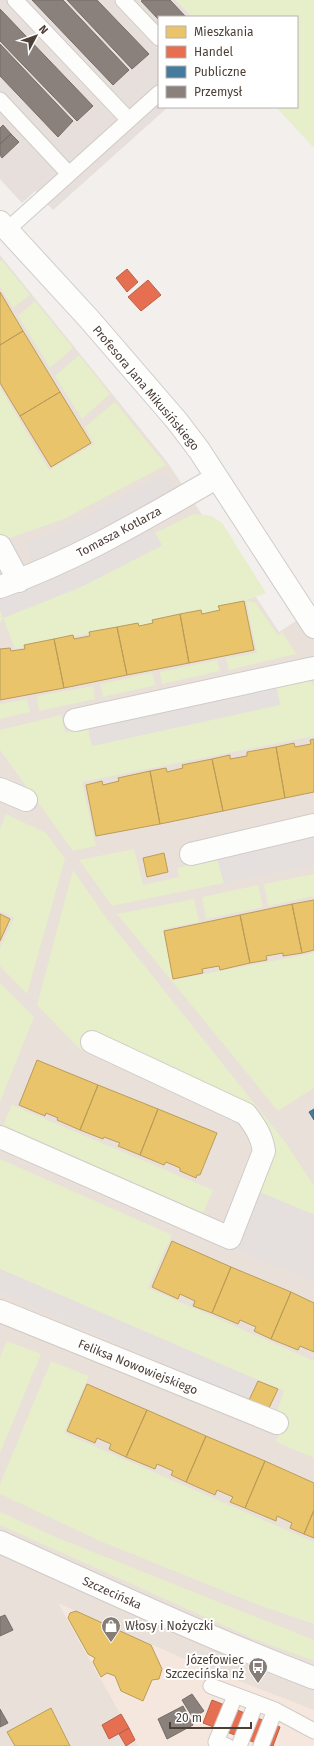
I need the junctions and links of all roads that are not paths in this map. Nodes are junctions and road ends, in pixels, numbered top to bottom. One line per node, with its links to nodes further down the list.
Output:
1 (15, 0): 6 (lane)
2 (123, 0): 3 (lane)
3 (158, 37)
4 (158, 94): 6 (lane)
5 (0, 100): 7 (lane)
6 (129, 120): 7 (lane)
7 (69, 174): 8 (lane)
8 (4, 226): 9 (street, Profesora Jana Mikusińskiego)
9 (216, 478): 11 (street, Tomasza Kotlarza); 12 (street, Profesora Jana Mikusińskiego)
10 (0, 546): 11 (street, Tomasza Kotlarza)
11 (10, 584)
12 (314, 627)
13 (314, 668): 14 (street)
14 (75, 720)
15 (0, 789): 16 (street)
16 (26, 800)
17 (314, 824): 18 (street)
18 (191, 854)
19 (92, 1042): 20 (street)
20 (0, 1137)
21 (0, 1311): 22 (street, Feliksa Nowowiejskiego)
22 (277, 1424)
23 (0, 1542): 24 (street, Szczecińska)
24 (314, 1678)
25 (212, 1686): 26 (lane)
26 (235, 1696): 27 (lane); 30 (lane)
27 (256, 1703): 28 (lane); 31 (lane)
28 (275, 1710): 29 (lane); 32 (lane)
29 (314, 1731)
30 (227, 1746)
31 (239, 1746)
32 (261, 1746)

